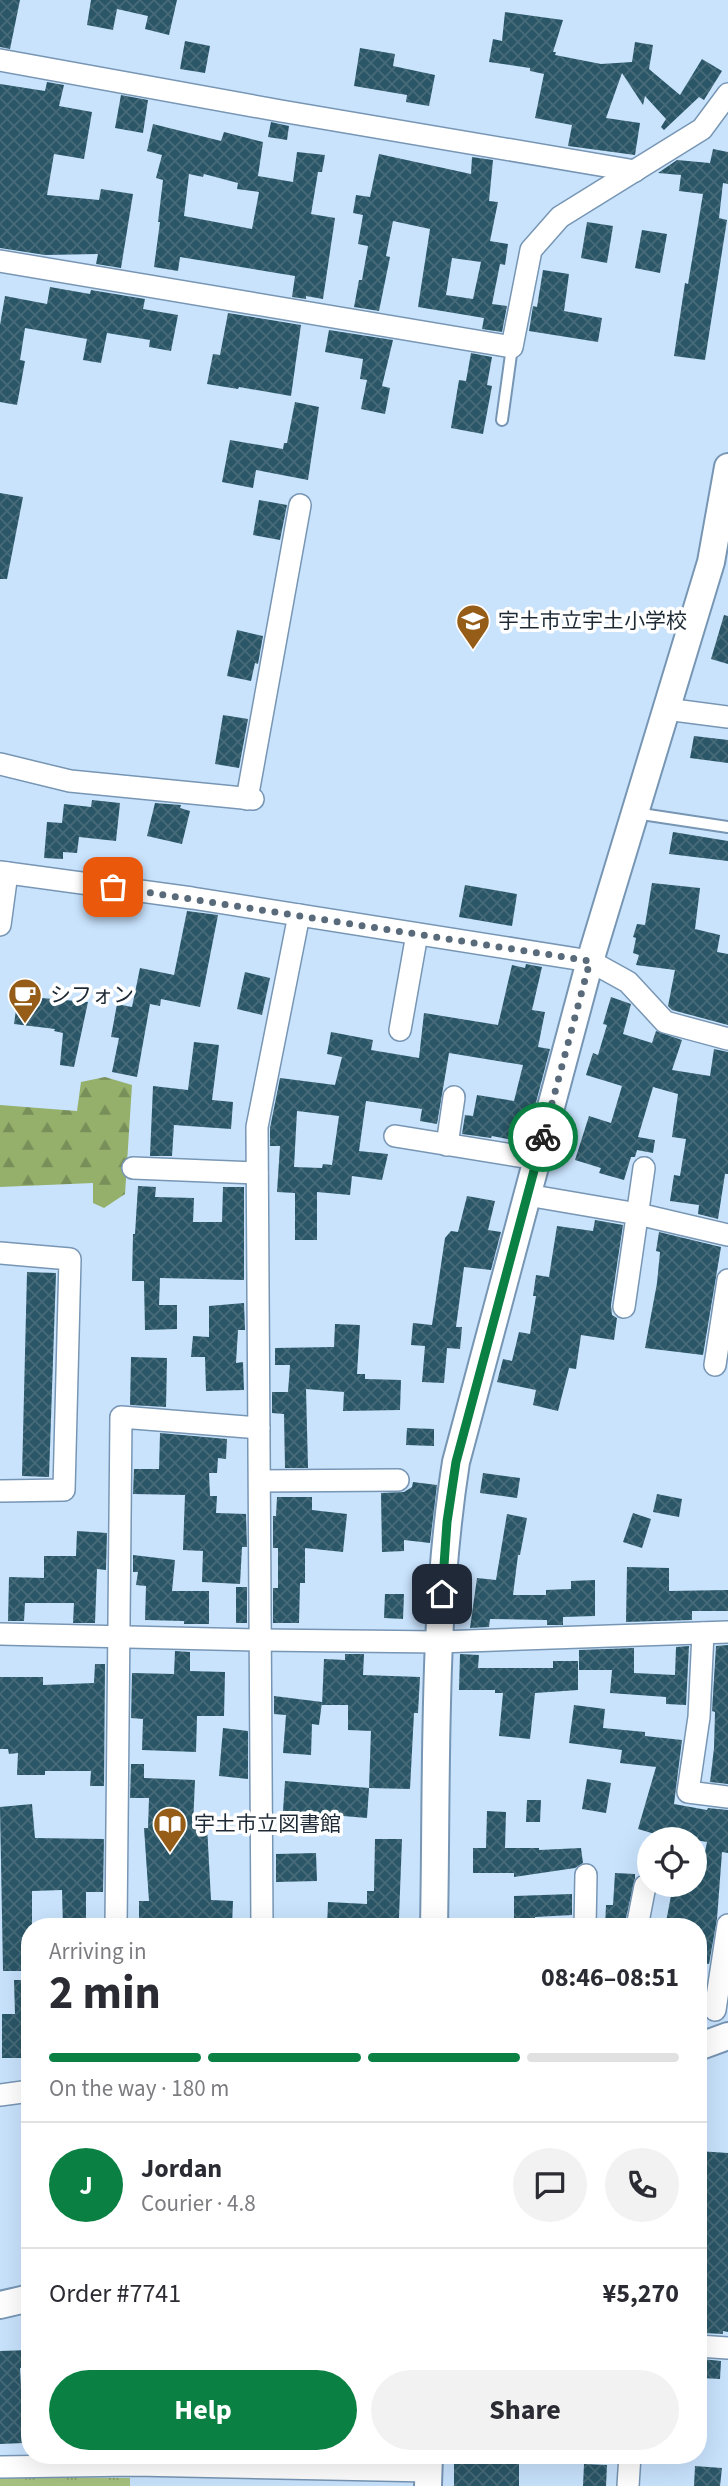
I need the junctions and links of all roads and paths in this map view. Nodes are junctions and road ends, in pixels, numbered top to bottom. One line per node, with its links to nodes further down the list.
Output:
1 (0, 60): 3 (street)
2 (728, 94): 3 (street)
3 (635, 171): 5 (street)
4 (0, 261): 5 (street)
5 (512, 347): 6 (lane)
6 (502, 420)
7 (728, 467): 9 (street)
8 (300, 505): 12 (street)
9 (720, 563): 10 (street)
10 (666, 709): 11 (street); 13 (street)
11 (728, 717)
12 (0, 764)
13 (635, 813): 14 (lane); 19 (street)
14 (728, 827)
15 (3, 872): 16 (street); 17 (street)
16 (299, 915): 18 (street); 28 (street)
17 (0, 925)
18 (416, 934): 19 (street); 20 (street)
19 (590, 961): 21 (street); 25 (street)
20 (400, 1030)
21 (728, 1039)
22 (454, 1097): 24 (street)
23 (395, 1136): 24 (street)
24 (447, 1145): 25 (street)
25 (537, 1159): 29 (street)
26 (133, 1168): 28 (street)
27 (644, 1168): 30 (street)
28 (257, 1173): 36 (street)
29 (527, 1195): 30 (street); 45 (street)
30 (638, 1214): 31 (street); 34 (street)
31 (728, 1235)
32 (0, 1253): 39 (street)
33 (728, 1280): 35 (street)
34 (624, 1307)
35 (715, 1365)
36 (259, 1428): 38 (street); 43 (street)
37 (398, 1480): 38 (street)
38 (260, 1482): 44 (street)
39 (0, 1491)
40 (728, 1632): 41 (street)
41 (703, 1633): 45 (street); 46 (street)
42 (0, 1634): 43 (street)
43 (120, 1637): 44 (street); 49 (street)
44 (260, 1640): 45 (street); 50 (street)
45 (439, 1642): 51 (street)
46 (728, 1797)
47 (586, 1875): 52 (street)
48 (643, 1897): 53 (street)
49 (116, 1918)
50 (262, 1918)
51 (434, 1918)
52 (585, 1918)
53 (640, 1918)
54 (728, 1925): 55 (street)
55 (714, 2012)
56 (728, 2036): 57 (street)
57 (707, 2044)
58 (21, 2092): 59 (street)
59 (0, 2095)
60 (21, 2300): 61 (street)
61 (0, 2305)
62 (707, 2347): 63 (street)
63 (728, 2348)
64 (629, 2464): 68 (street)
65 (0, 2467): 66 (street)
66 (135, 2469): 67 (street)
67 (429, 2471)
68 (628, 2486)

